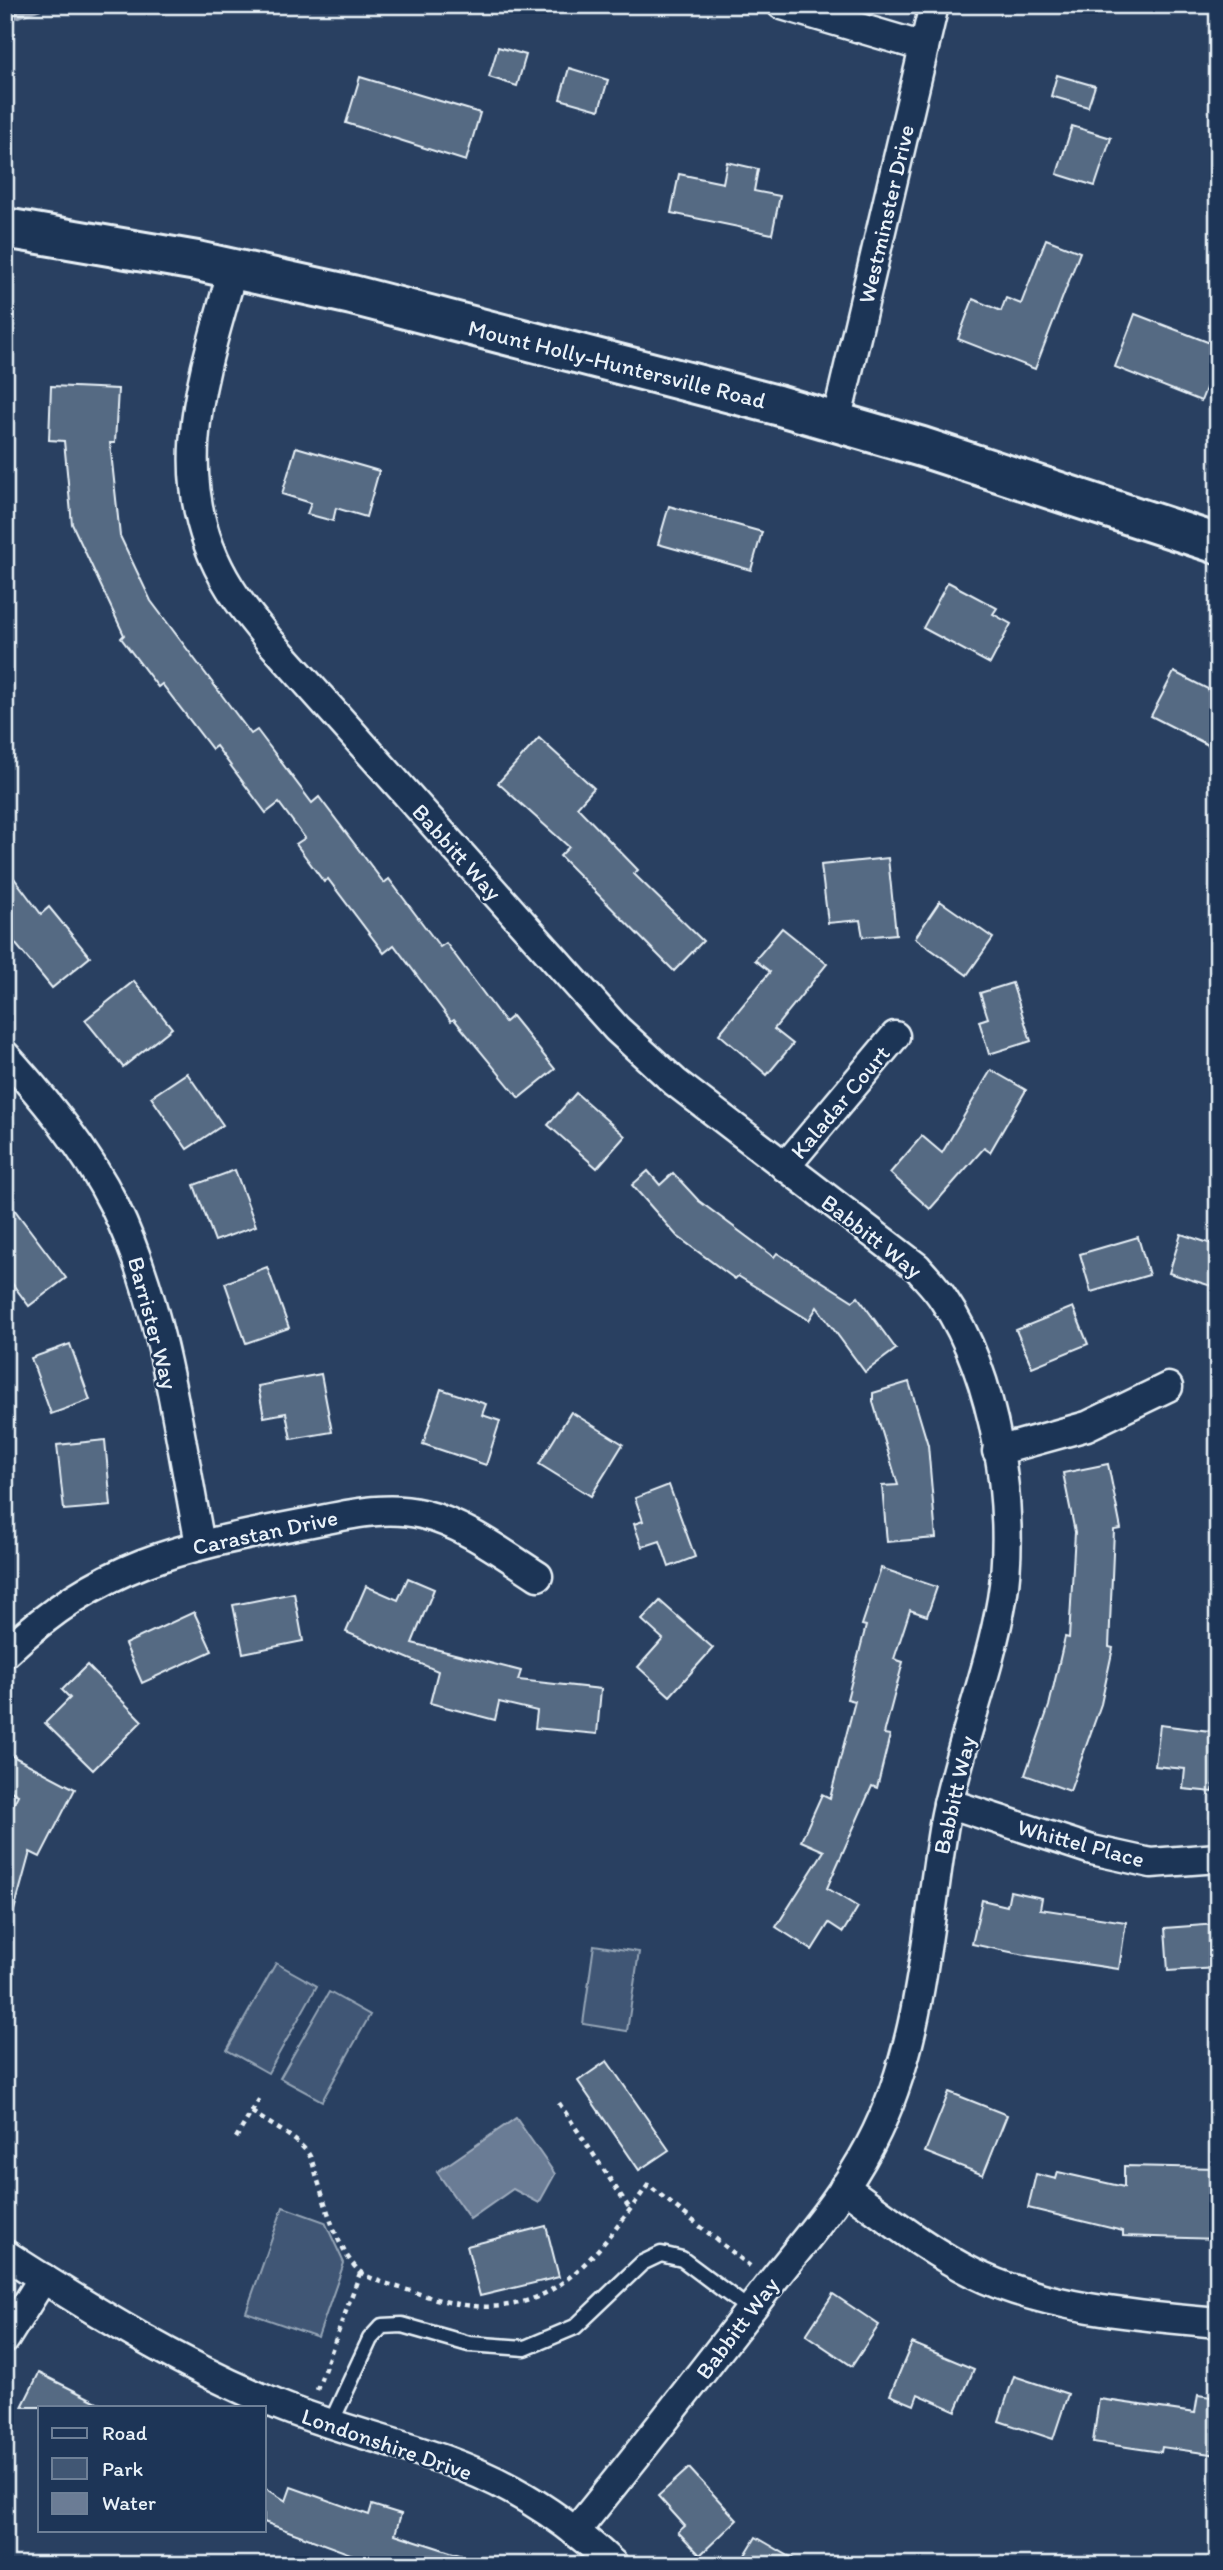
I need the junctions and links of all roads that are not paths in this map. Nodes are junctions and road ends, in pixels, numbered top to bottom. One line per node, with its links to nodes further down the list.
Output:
1 (782, 5): 3 (street)
2 (934, 5): 3 (street, Westminster Drive)
3 (924, 47): 6 (street, Westminster Drive)
4 (5, 228): 5 (main road, Mount Holly-Huntersville Road)
5 (233, 269): 6 (main road, Mount Holly-Huntersville Road); 10 (street, Babbitt Way)
6 (836, 422): 7 (main road, Mount Holly-Huntersville Road)
7 (1218, 544)
8 (895, 1036): 10 (street, Kaladar Court)
9 (5, 1055): 13 (street, Barrister Way)
10 (785, 1167): 12 (street, Babbitt Way)
11 (1168, 1387): 12 (street)
12 (997, 1451): 16 (street, Babbitt Way)
13 (200, 1544): 14 (street, Carastan Drive); 15 (street, Carastan Drive)
14 (538, 1576)
15 (5, 1653)
16 (948, 1803): 17 (street, Whittel Place); 18 (street, Babbitt Way)
17 (1218, 1858)
18 (844, 2188): 21 (street, Babbitt Way); 22 (street)
19 (5, 2254): 20 (street, Londonshire Drive)
20 (43, 2278): 23 (street); 24 (street, Londonshire Drive)
21 (750, 2310): 24 (lane); 25 (street, Babbitt Way)
22 (1218, 2323)
23 (5, 2339)
24 (330, 2425): 25 (street, Londonshire Drive)
25 (575, 2532): 26 (street, Londonshire Drive)
26 (614, 2565)

